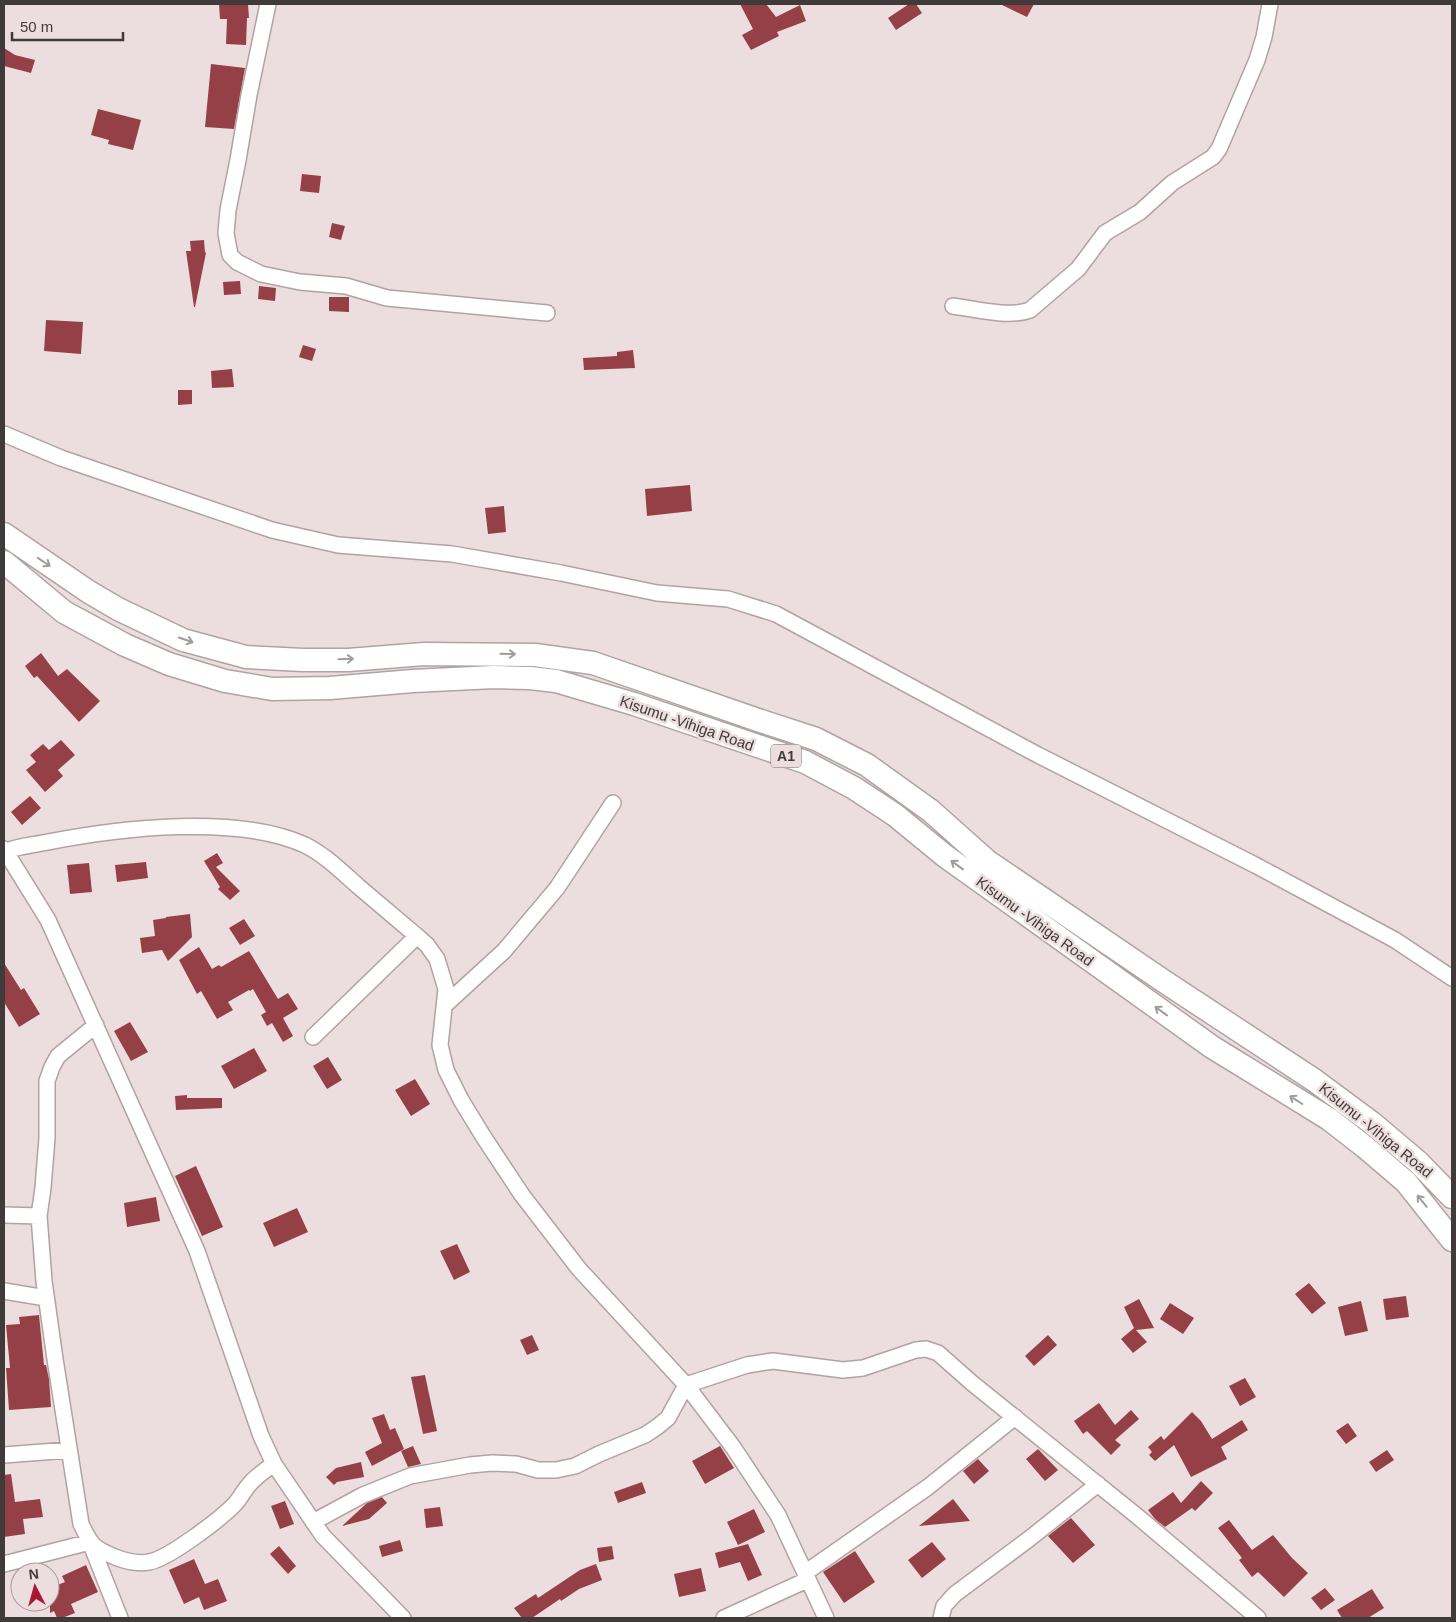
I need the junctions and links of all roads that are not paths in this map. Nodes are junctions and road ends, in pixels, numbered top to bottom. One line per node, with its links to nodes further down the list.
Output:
1 (268, 4): 4 (street)
2 (1270, 4): 3 (street)
3 (954, 306)
4 (547, 312)
5 (4, 434): 11 (street)
6 (4, 534): 15 (highway, Kisumu -Vihiga Road / A1, one-way to 15)
7 (4, 562): 18 (highway, Kisumu -Vihiga Road / A1, one-way to 7)
8 (613, 803): 12 (street)
9 (4, 851): 10 (street); 13 (street)
10 (417, 936): 12 (street); 14 (street)
11 (1452, 978)
12 (445, 1005): 21 (street)
13 (96, 1024): 17 (street); 25 (street)
14 (313, 1037)
15 (1452, 1197)
16 (4, 1215): 17 (street)
17 (39, 1216): 20 (street)
18 (1452, 1240)
19 (4, 1291): 20 (street)
20 (46, 1298): 23 (street)
21 (686, 1385): 22 (street); 27 (street); 30 (street)
22 (1014, 1417): 26 (street); 30 (street)
23 (69, 1450): 24 (street); 28 (street)
24 (4, 1455)
25 (274, 1464): 27 (street); 28 (street)
26 (1098, 1484): 35 (street); 36 (street)
27 (313, 1522): 32 (street)
28 (90, 1542): 29 (street); 31 (street)
29 (4, 1564)
30 (806, 1576): 33 (street); 34 (street)
31 (120, 1618)
32 (403, 1618)
33 (724, 1618)
34 (826, 1618)
35 (941, 1618)
36 (1258, 1618)

